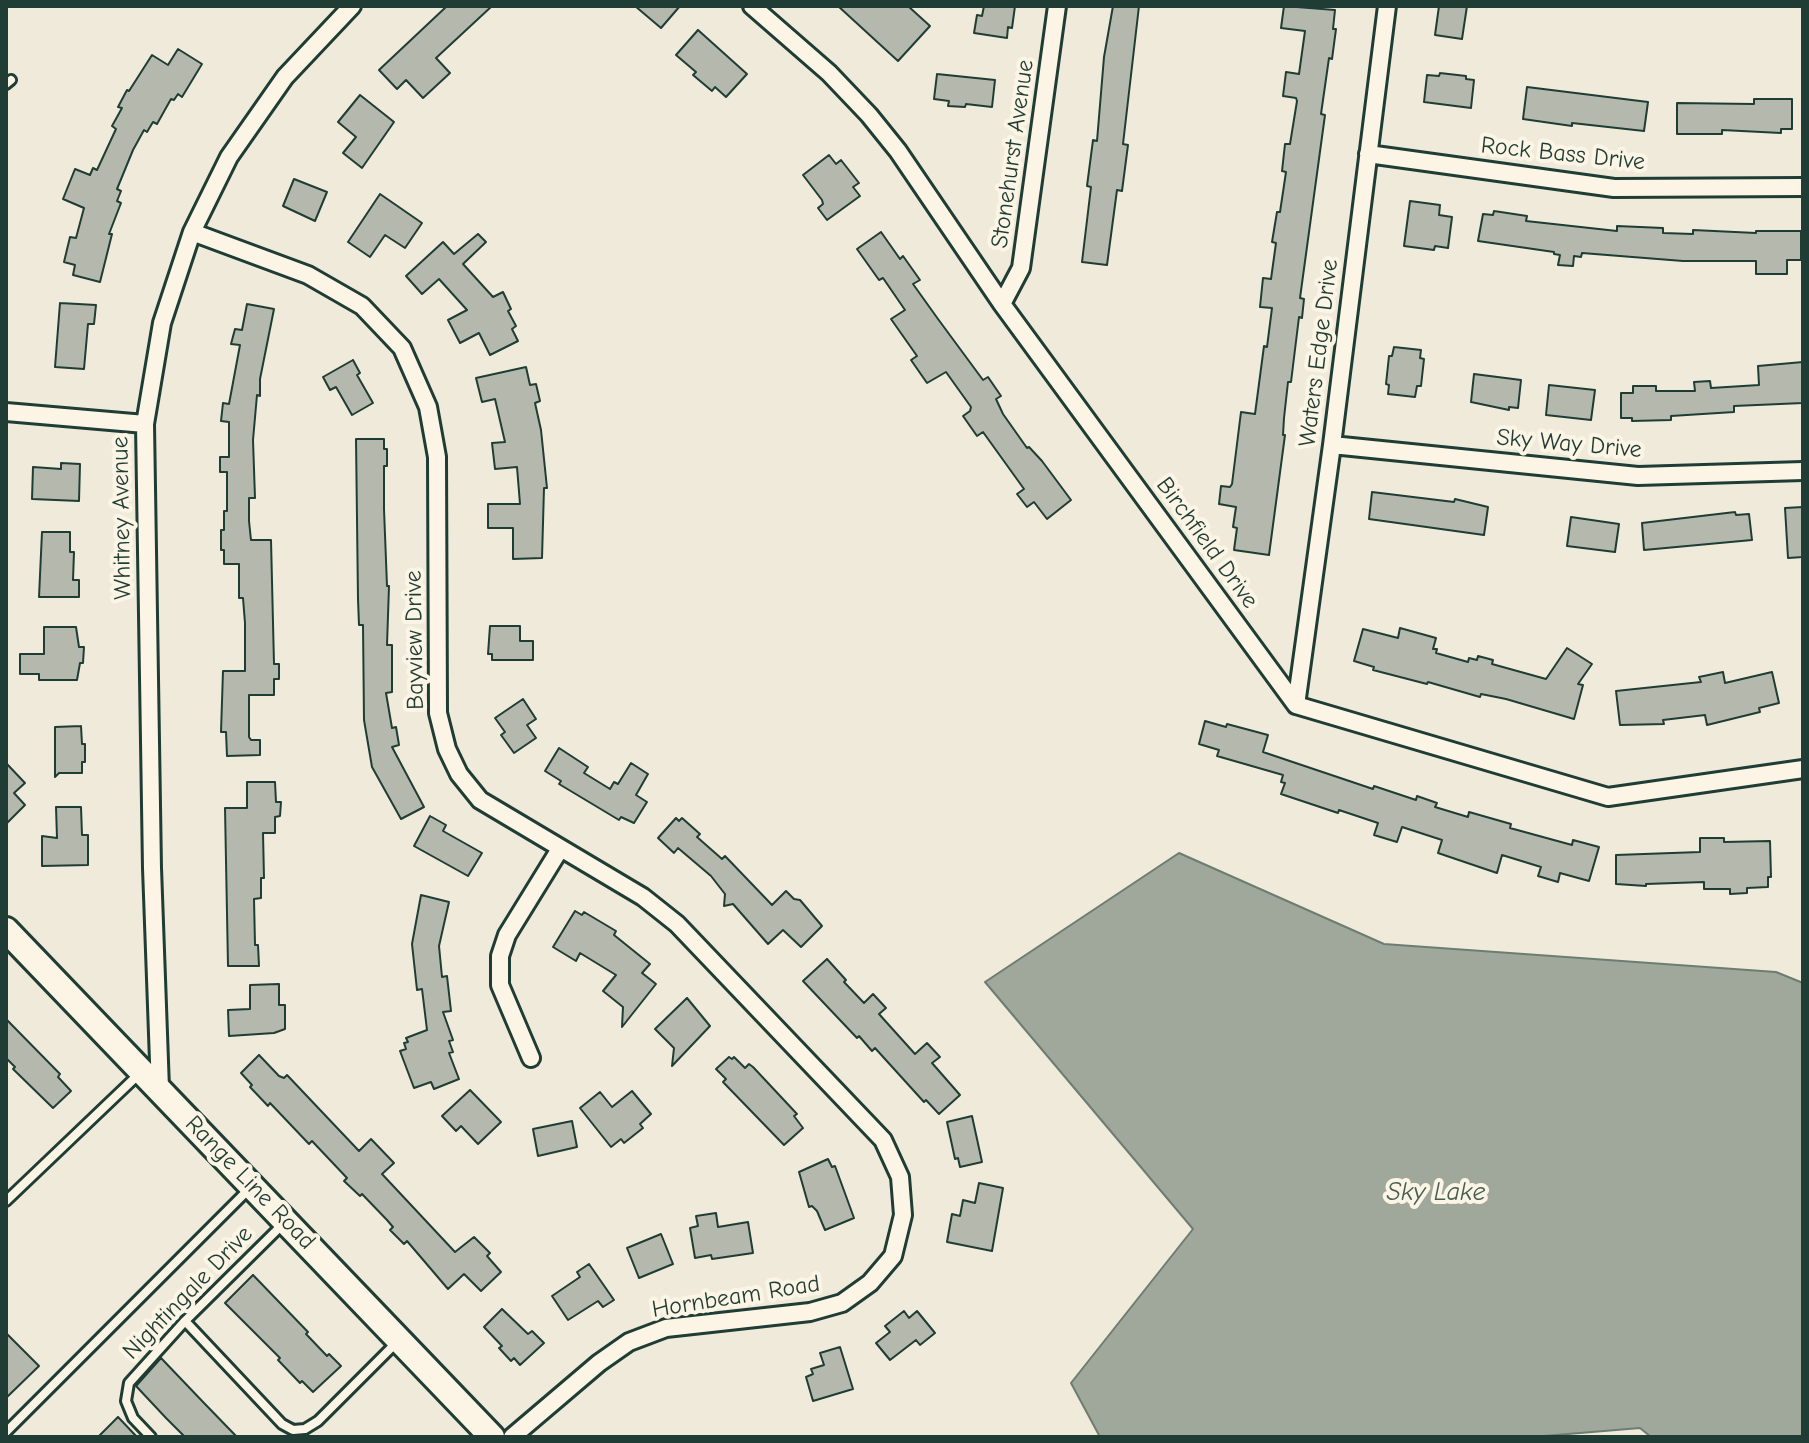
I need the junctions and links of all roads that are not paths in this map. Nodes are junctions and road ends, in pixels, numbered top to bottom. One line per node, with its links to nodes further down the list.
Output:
1 (352, 6): 7 (street, Whitney Avenue)
2 (752, 6): 8 (street, Birchfield Drive)
3 (1057, 6): 8 (street, Stonehurst Avenue)
4 (1387, 6): 5 (street, Waters Edge Drive)
5 (1368, 154): 6 (street, Rock Bass Drive); 11 (street, Waters Edge Drive)
6 (1803, 187)
7 (192, 232): 10 (street, Whitney Avenue); 15 (street, Bayview Drive)
8 (1002, 304): 13 (street, Birchfield Drive)
9 (6, 412): 10 (street)
10 (145, 424): 19 (street, Whitney Avenue)
11 (1332, 445): 12 (street, Sky Way Drive); 13 (street, Waters Edge Drive)
12 (1803, 471)
13 (1296, 705): 14 (street)
14 (1803, 769)
15 (560, 849): 17 (street); 22 (street, Bayview Drive)
16 (6, 930): 18 (main road, Range Line Road)
17 (531, 1058)
18 (142, 1071): 19 (main road, Range Line Road); 21 (lane)
19 (160, 1089): 20 (main road, Range Line Road)
20 (253, 1185): 23 (main road, Range Line Road); 26 (lane)
21 (6, 1201)
22 (903, 1215): 29 (street, Hornbeam Road)
23 (286, 1220): 24 (lane, Nightingale Drive); 25 (main road, Range Line Road)
24 (185, 1321): 25 (lane); 27 (lane, Nightingale Drive)
25 (400, 1340): 28 (main road, Range Line Road)
26 (6, 1432)
27 (151, 1437)
28 (492, 1437)
29 (512, 1437)

